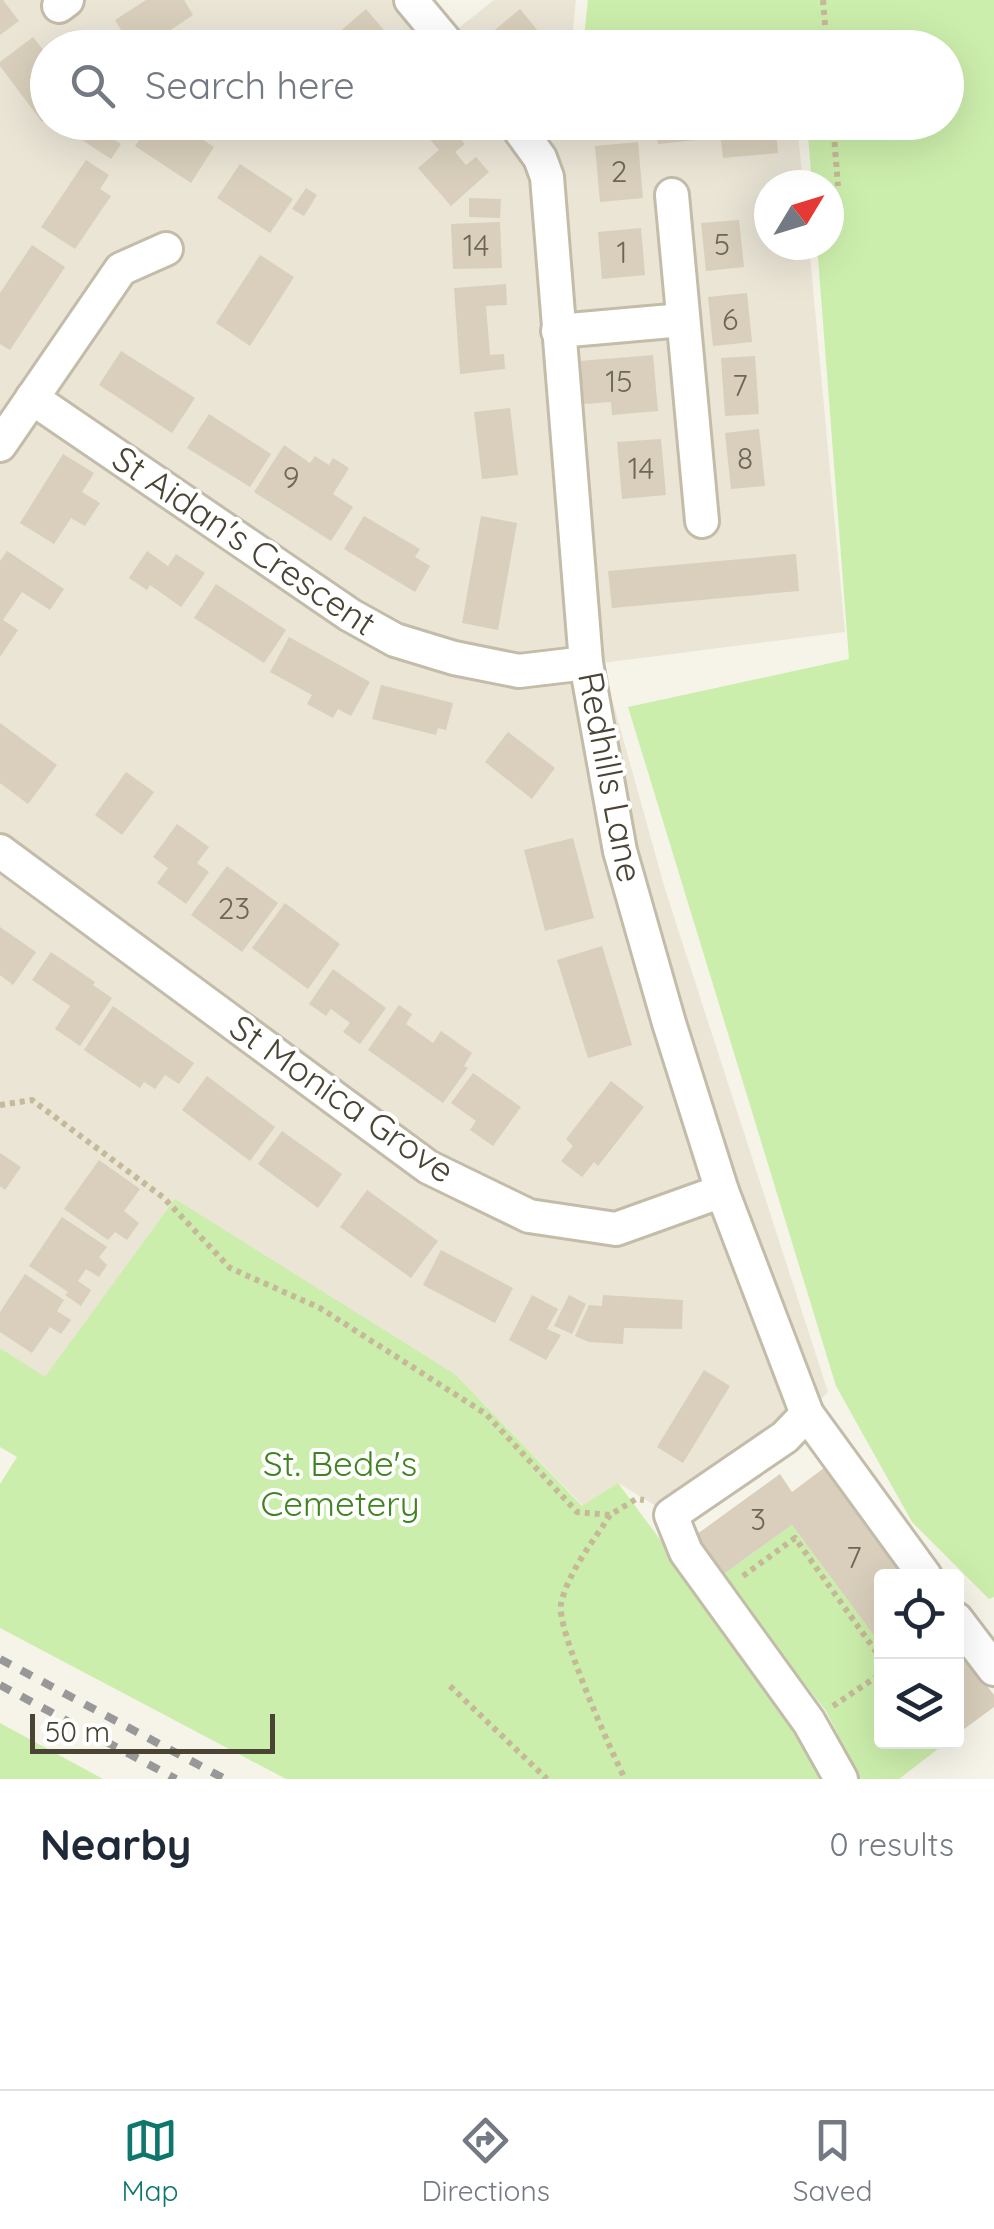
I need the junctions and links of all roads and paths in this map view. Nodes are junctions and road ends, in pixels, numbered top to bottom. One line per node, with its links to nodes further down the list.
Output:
1 (411, 0): 3 (street)
2 (823, 0): 4 (path)
3 (436, 30)
4 (826, 30)
5 (527, 140): 11 (street, Redhills Lane)
6 (834, 140): 7 (path)
7 (837, 170)
8 (672, 195): 10 (street)
9 (166, 249): 12 (street)
10 (683, 320): 11 (street); 14 (street)
11 (558, 331): 15 (street, Redhills Lane)
12 (32, 398): 13 (street); 15 (street, St Aidan's Crescent)
13 (0, 445)
14 (702, 521)
15 (586, 663): 18 (street, Redhills Lane)
16 (0, 850): 18 (street, St Monica Grove)
17 (0, 1105): 21 (path)
18 (722, 1192): 19 (street, Redhills Lane)
19 (807, 1414): 20 (street); 23 (street, Redhills Lane)
20 (672, 1514): 21 (path); 32 (street)
21 (610, 1515): 31 (path)
22 (762, 1561): 25 (path)
23 (920, 1569)
24 (964, 1630): 26 (street)
25 (881, 1659)
26 (994, 1669)
27 (874, 1678): 29 (path)
28 (450, 1686): 30 (path)
29 (826, 1711)
30 (547, 1779)
31 (625, 1779)
32 (841, 1779)

